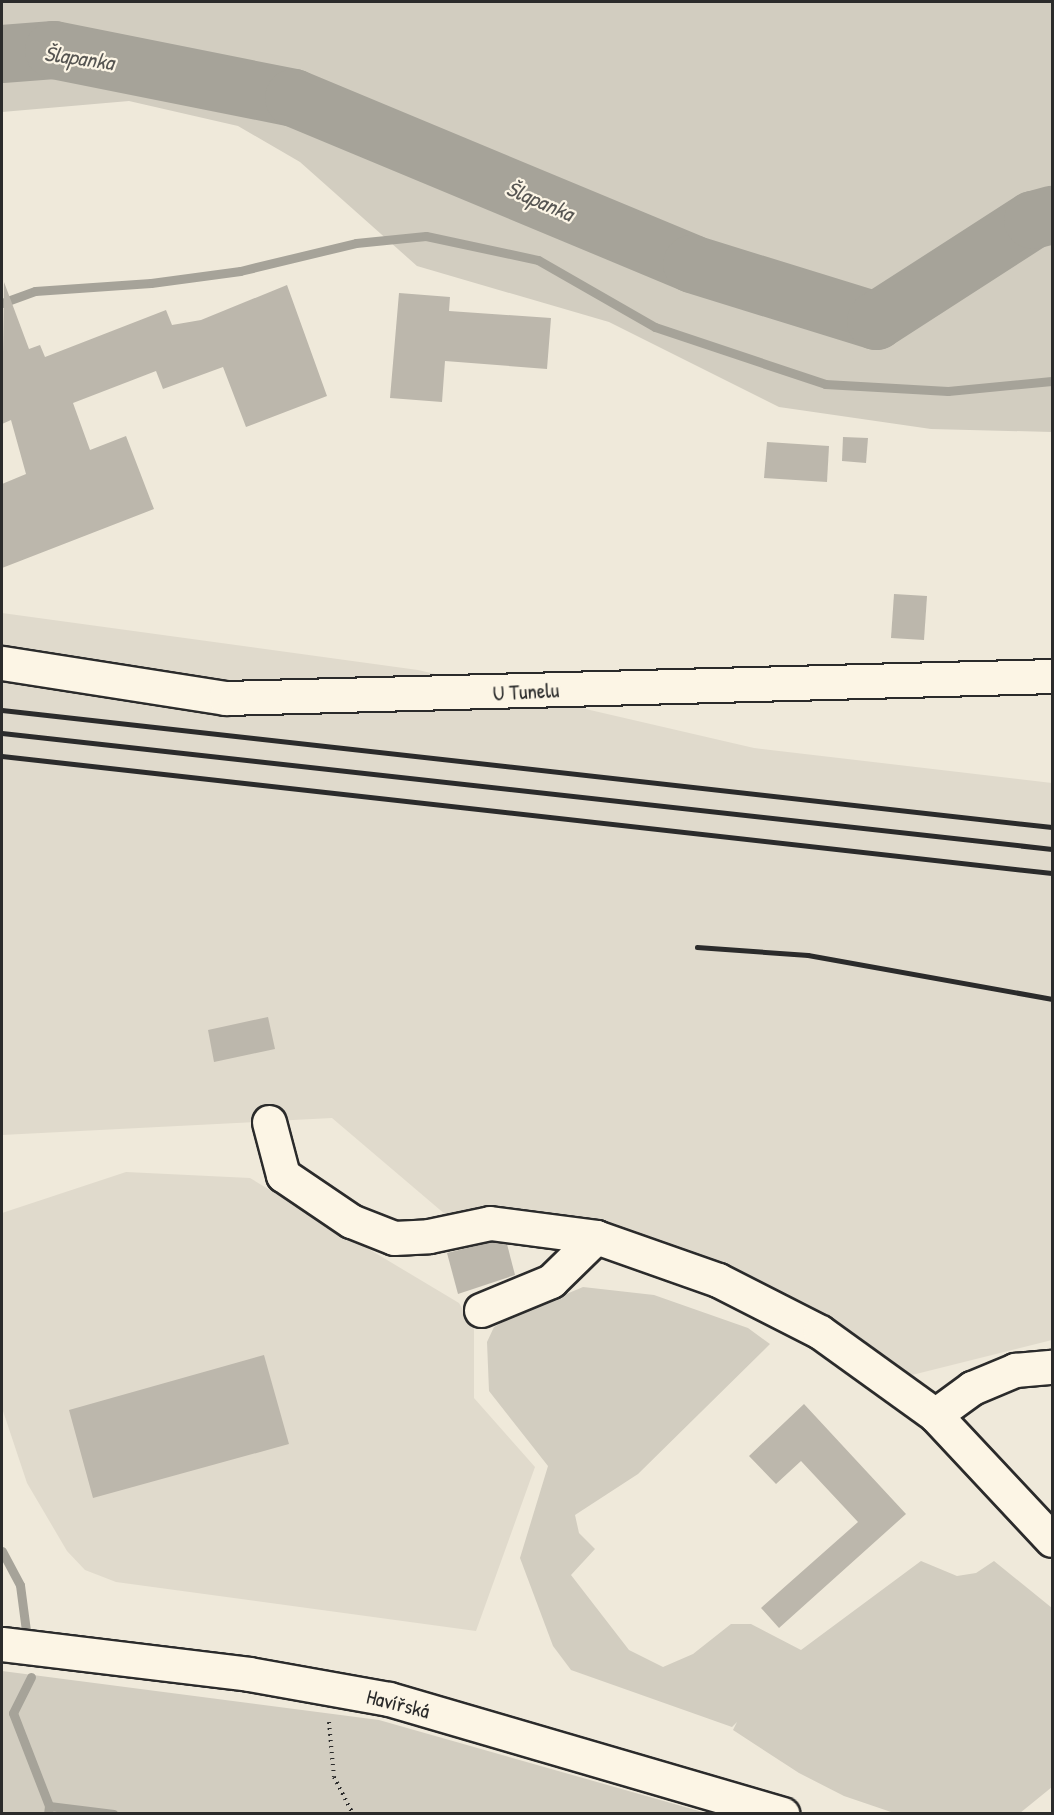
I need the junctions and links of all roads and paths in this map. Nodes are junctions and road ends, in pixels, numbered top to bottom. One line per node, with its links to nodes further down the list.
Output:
1 (2, 663): 2 (street, U Tunelu)
2 (1053, 676)
3 (269, 1122): 4 (street)
4 (596, 1237): 5 (street); 7 (street)
5 (481, 1310)
6 (1053, 1367): 7 (street)
7 (935, 1415): 8 (street)
8 (1053, 1540)
9 (2, 1644): 10 (street, Havířská)
10 (328, 1688): 11 (path); 12 (street, Havířská)
11 (353, 1814)
12 (783, 1814)

